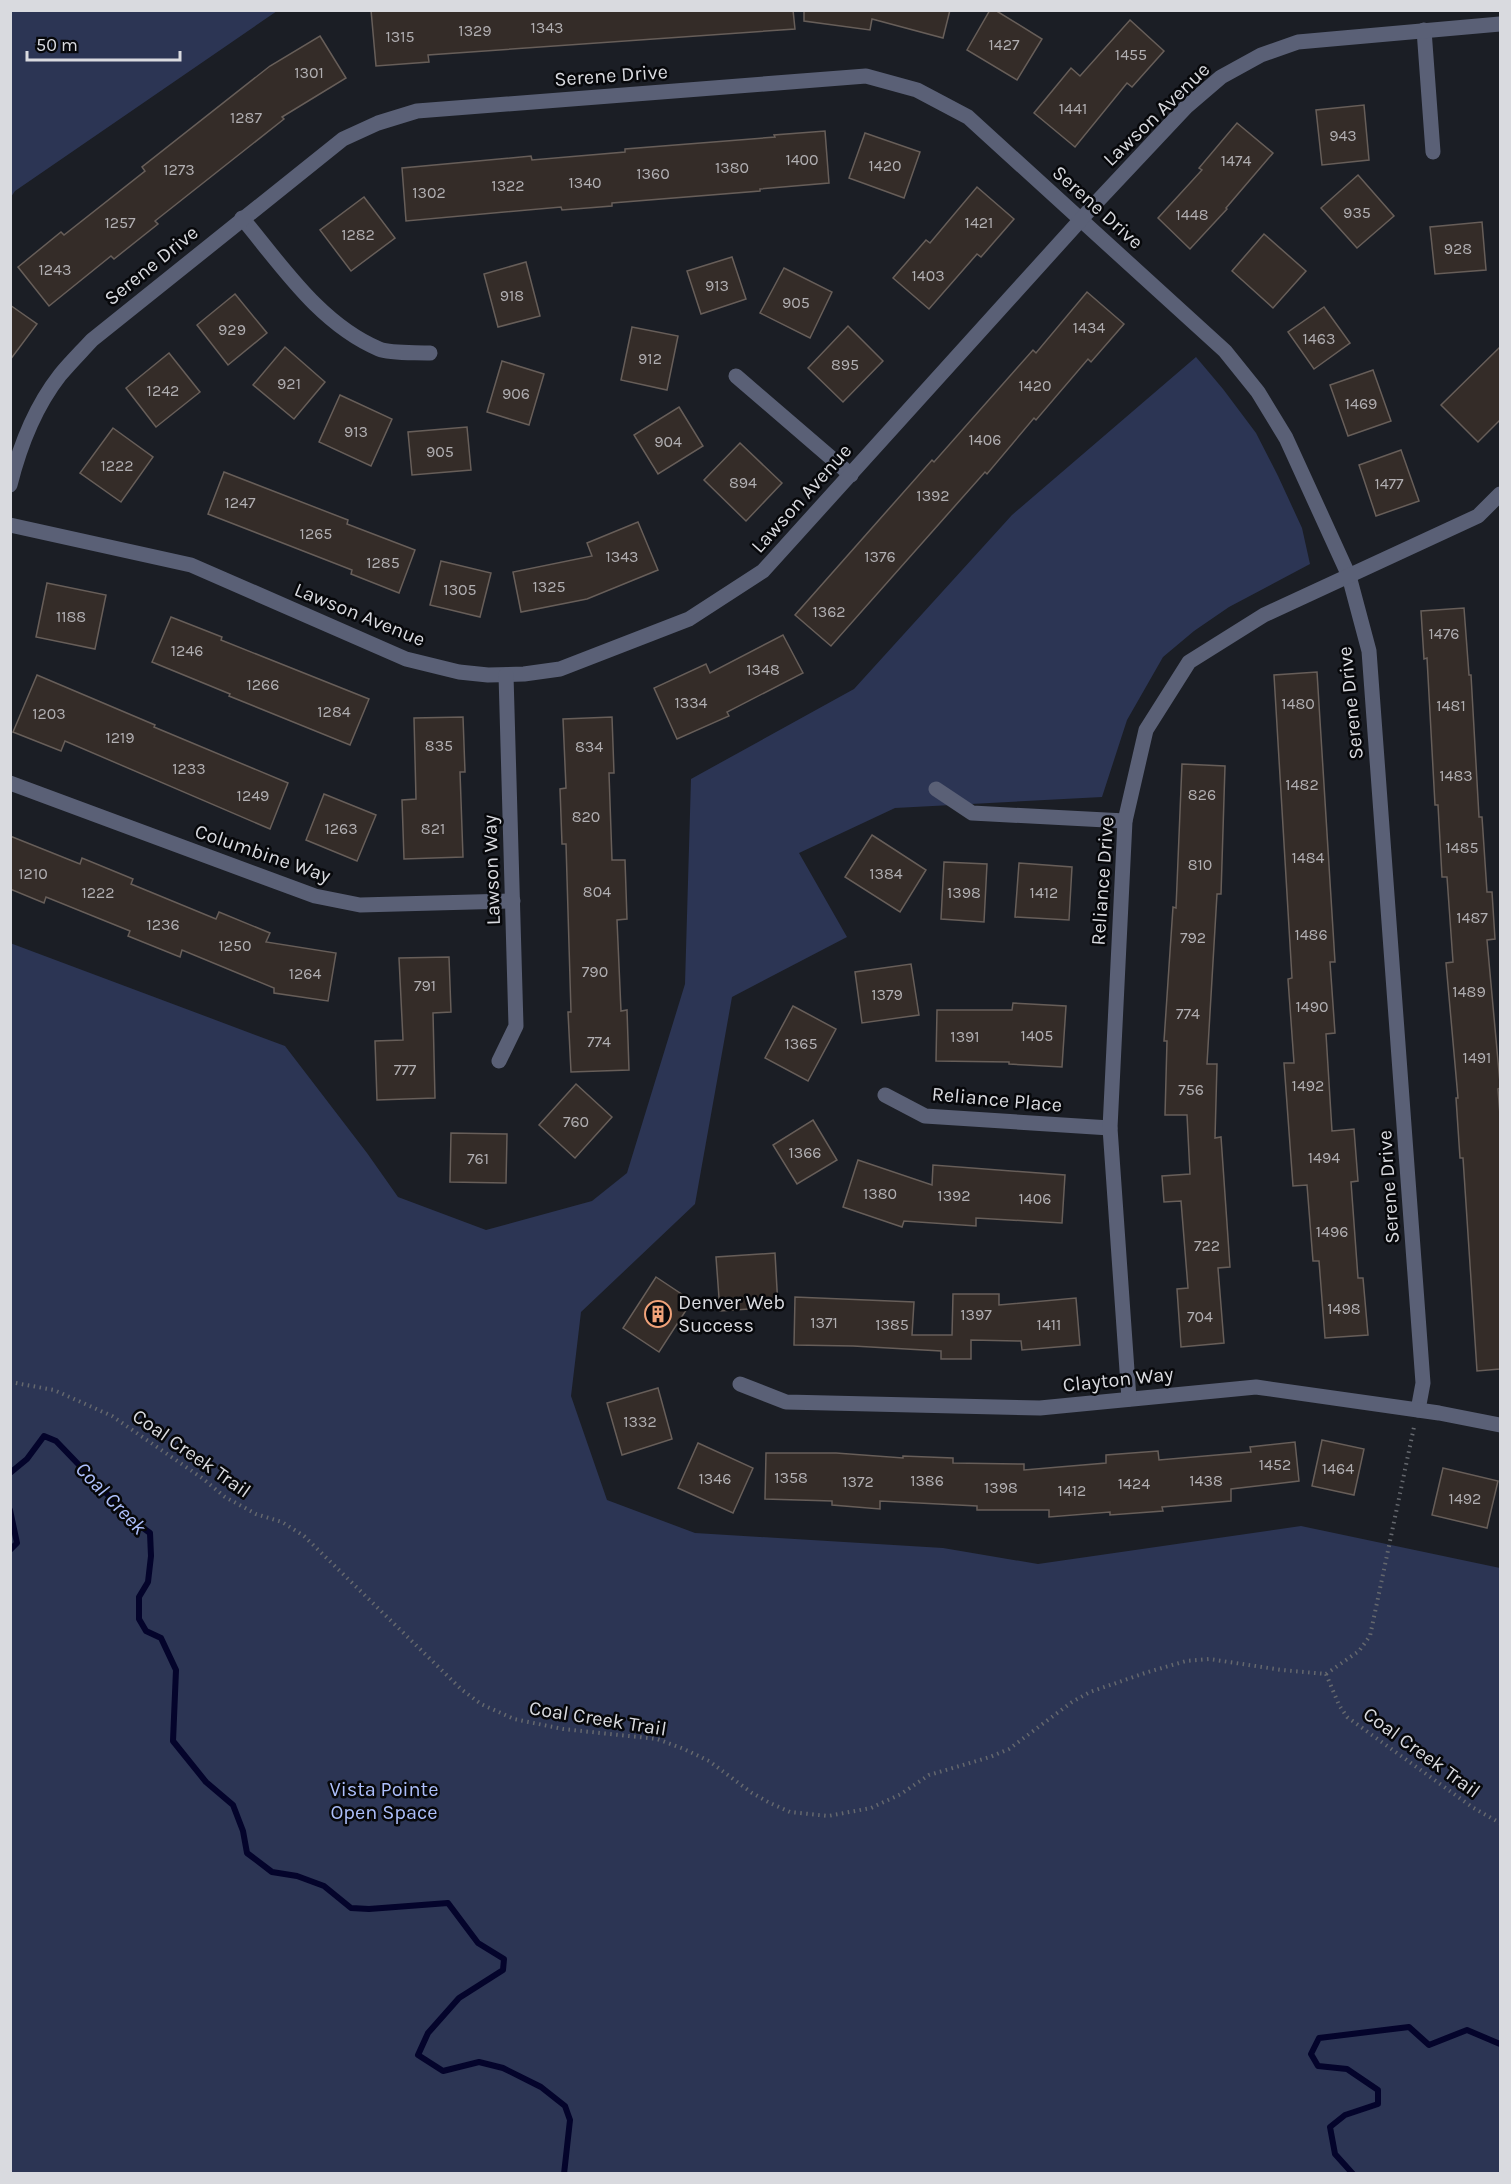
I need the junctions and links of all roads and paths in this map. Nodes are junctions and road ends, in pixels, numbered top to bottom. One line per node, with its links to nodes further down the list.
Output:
1 (1500, 24): 2 (street, Lawson Avenue)
2 (1424, 30): 3 (street); 5 (street, Lawson Avenue)
3 (1433, 152)
4 (243, 218): 5 (street, Serene Drive); 6 (street); 9 (street, Serene Drive)
5 (1081, 220): 8 (street, Lawson Avenue); 12 (street, Serene Drive)
6 (430, 353)
7 (736, 375): 8 (street)
8 (851, 475): 13 (street, Lawson Avenue)
9 (10, 485)
10 (1500, 495): 12 (street, Reliance Drive)
11 (10, 525): 13 (street, Lawson Avenue)
12 (1349, 576): 16 (street, Reliance Drive); 24 (street, Serene Drive)
13 (506, 675): 17 (street, Lawson Way)
14 (10, 783): 17 (street, Columbine Way)
15 (936, 789): 16 (street)
16 (1125, 821): 20 (street, Reliance Drive)
17 (513, 901): 18 (street, Lawson Way)
18 (499, 1061)
19 (885, 1095): 20 (street, Reliance Place)
20 (1110, 1128): 23 (street, Reliance Drive)
21 (10, 1382): 27 (path, Coal Creek Trail)
22 (740, 1384): 23 (street, Clayton Way)
23 (1129, 1399): 24 (street, Clayton Way)
24 (1418, 1410): 25 (street, Clayton Way)
25 (1500, 1425)
26 (1414, 1430): 27 (path)
27 (1326, 1674): 28 (path, Coal Creek Trail)
28 (1500, 1823)

